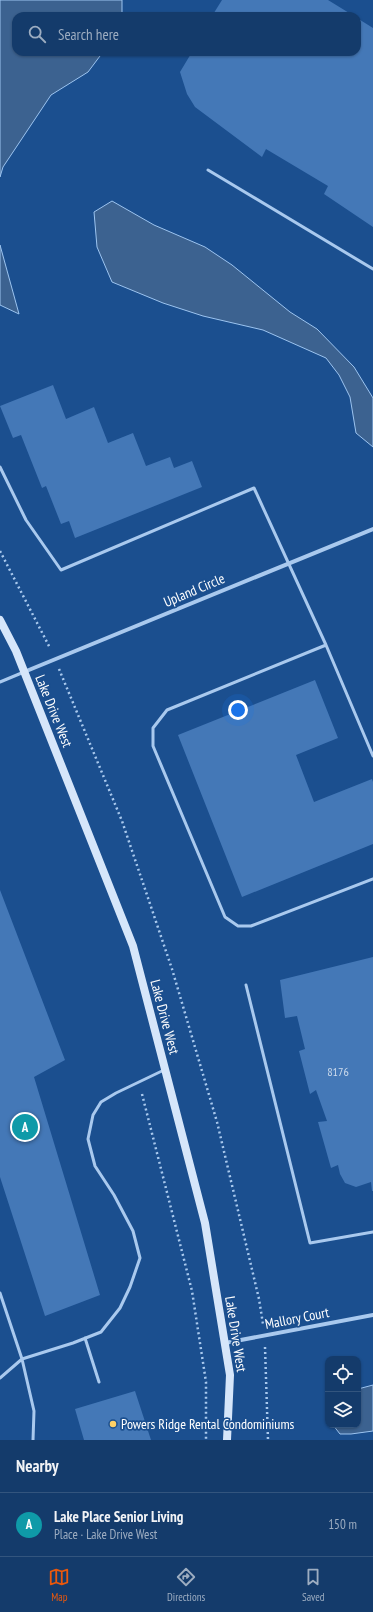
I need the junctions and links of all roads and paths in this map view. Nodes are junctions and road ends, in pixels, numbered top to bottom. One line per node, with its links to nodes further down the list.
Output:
1 (208, 170): 2 (lane)
2 (373, 269)
3 (0, 467): 6 (lane)
4 (373, 529): 6 (street, Upland Circle)
5 (0, 551): 9 (path)
6 (290, 563): 8 (lane); 9 (street, Upland Circle)
7 (0, 620): 10 (street, Lake Drive West)
8 (326, 645): 12 (lane); 13 (lane)
9 (56, 660): 10 (street, Upland Circle); 20 (path)
10 (24, 672): 11 (lane); 15 (street, Lake Drive West)
11 (0, 682)
12 (373, 756)
13 (373, 879)
14 (246, 985): 17 (lane)
15 (165, 1069): 16 (lane); 22 (street, Lake Drive West)
16 (139, 1082): 21 (lane); 27 (path)
17 (373, 1232)
18 (0, 1293): 23 (lane)
19 (373, 1315): 20 (street, Mallory Court)
20 (265, 1335): 22 (street, Mallory Court); 29 (path)
21 (85, 1338): 23 (lane); 25 (lane)
22 (225, 1343): 28 (street, Lake Drive West)
23 (22, 1359): 24 (lane); 26 (lane)
24 (0, 1378)
25 (99, 1382)
26 (33, 1440)
27 (206, 1440)
28 (228, 1440)
29 (268, 1440)

